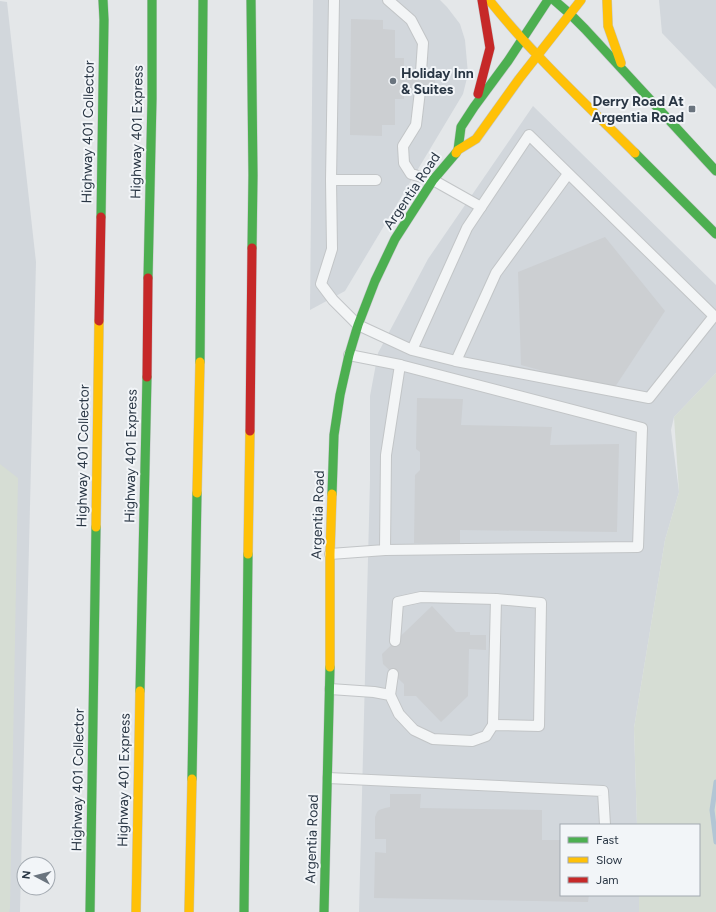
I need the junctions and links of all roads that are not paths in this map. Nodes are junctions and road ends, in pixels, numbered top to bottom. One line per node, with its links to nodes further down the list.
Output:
1 (103, 0): 43 (main road, Highway 401 Collector)
2 (152, 0): 44 (main road, Highway 401 Express)
3 (203, 0): 45 (main road)
4 (251, 0): 46 (main road)
5 (334, 0): 23 (lane)
6 (388, 0): 16 (lane)
7 (482, 0): 19 (main road)
8 (489, 0): 14 (main road)
9 (548, 0): 14 (main road, Argentia Road)
10 (554, 0): 13 (main road)
11 (581, 0): 13 (main road, Argentia Road)
12 (607, 0): 17 (main road)
13 (570, 14): 15 (main road, Argentia Road); 17 (main road)
14 (523, 39): 15 (main road); 19 (main road, Argentia Road)
15 (538, 56): 20 (main road, Argentia Road); 27 (main road)
16 (421, 72)
17 (625, 73): 21 (main road)
18 (420, 91): 25 (lane)
19 (474, 107): 20 (main road, Argentia Road)
20 (458, 150): 25 (main road, Argentia Road)
21 (716, 171)
22 (568, 174): 26 (lane); 31 (lane); 31 (lane)
23 (331, 180): 24 (lane); 28 (lane)
24 (376, 180)
25 (433, 180): 26 (lane); 28 (main road, Argentia Road)
26 (481, 207): 29 (lane)
27 (716, 234)
28 (358, 325): 29 (lane); 30 (main road, Argentia Road)
29 (412, 350): 31 (lane)
30 (349, 355): 32 (lane); 34 (main road, Argentia Road)
31 (456, 360)
32 (400, 365): 33 (lane); 33 (lane)
33 (386, 550): 34 (lane)
34 (330, 554): 38 (main road, Argentia Road)
35 (496, 600): 36 (lane); 40 (lane); 40 (lane)
36 (395, 641)
37 (393, 674): 39 (lane)
38 (330, 689): 39 (lane); 41 (main road, Argentia Road)
39 (390, 695): 40 (lane)
40 (493, 725)
41 (328, 778): 42 (lane); 47 (main road, Argentia Road)
42 (605, 824)
43 (90, 912)
44 (136, 912)
45 (189, 912)
46 (244, 912)
47 (324, 912)

